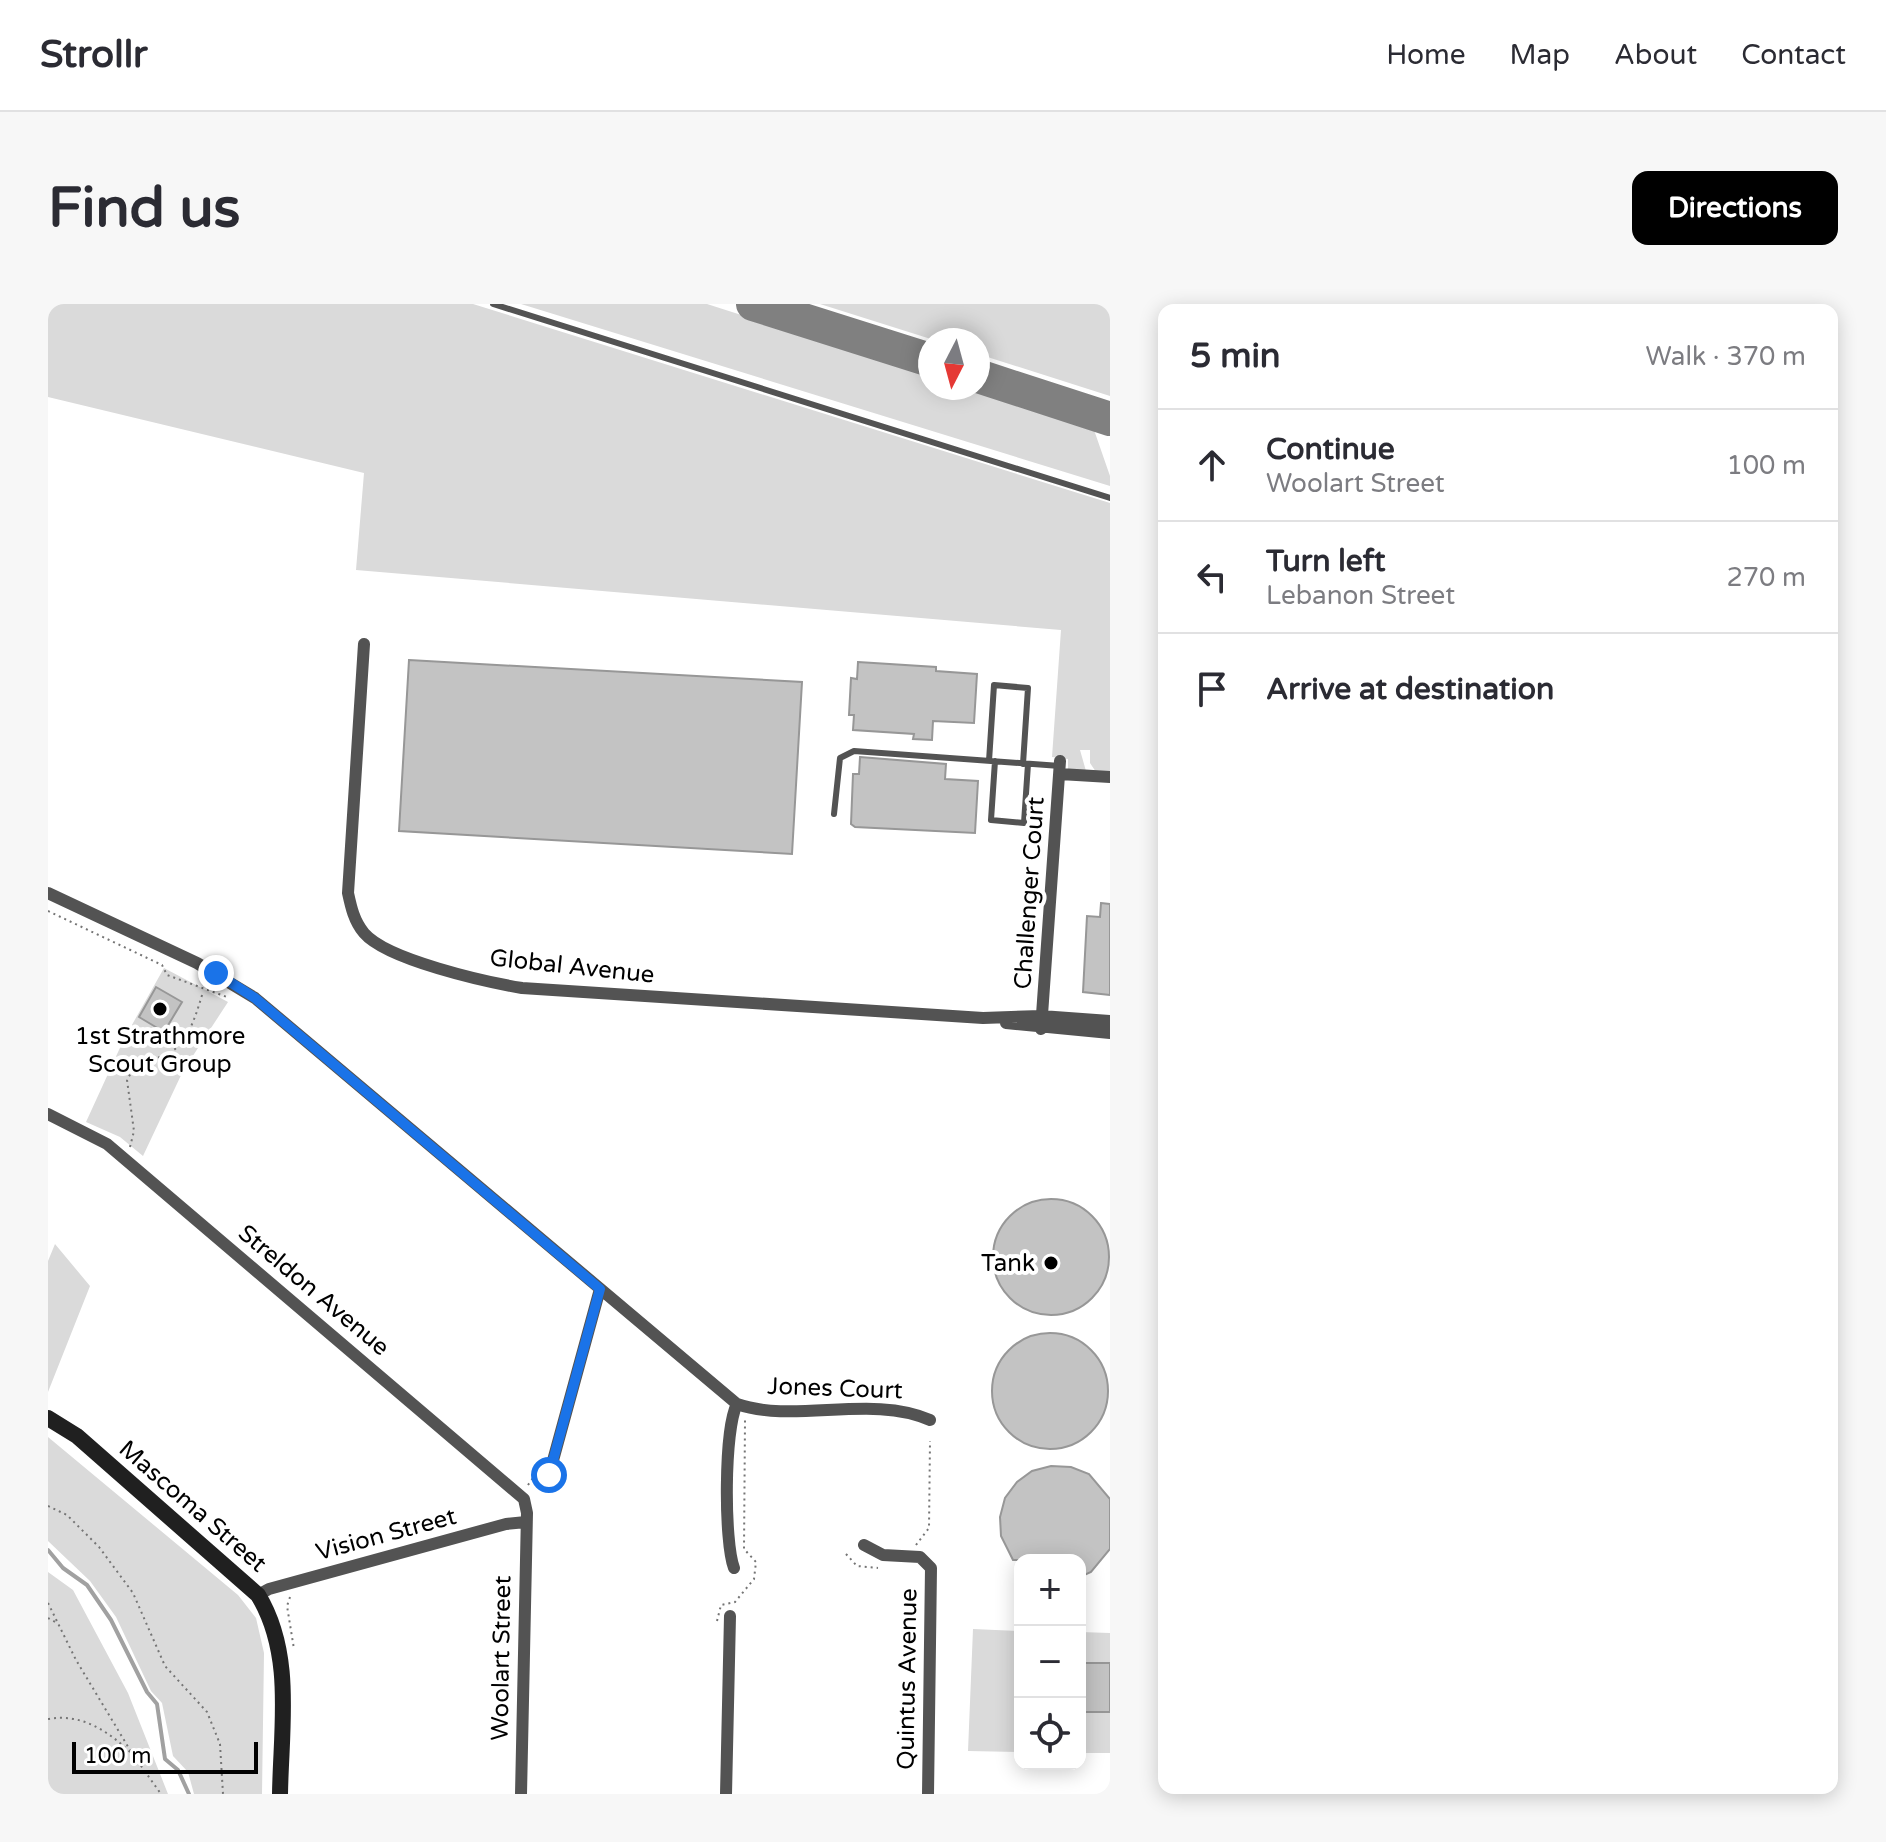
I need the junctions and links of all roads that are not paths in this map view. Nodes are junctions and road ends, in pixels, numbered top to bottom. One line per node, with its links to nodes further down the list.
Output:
1 (493, 304): 2 (lane)
2 (1110, 498)
3 (364, 644): 11 (street, Global Avenue)
4 (992, 761): 5 (lane); 5 (lane); 5 (lane); 8 (lane)
5 (1026, 764): 6 (lane)
6 (1060, 767): 7 (street); 11 (street, Challenger Court)
7 (1110, 777)
8 (834, 814)
9 (48, 893): 14 (street)
10 (1110, 1021): 11 (street, Global Avenue)
11 (1041, 1022): 12 (street, Global Avenue)
12 (1110, 1033)
13 (48, 1114): 19 (street, Streldon Avenue)
14 (600, 1289): 15 (street); 18 (street)
15 (735, 1409): 17 (street, Jones Court); 21 (street)
16 (48, 1418): 22 (main road, Mascoma Street)
17 (930, 1420)
18 (549, 1475)
19 (526, 1522): 22 (street, Vision Street); 25 (street, Woolart Street)
20 (864, 1545): 27 (street, Quintus Avenue)
21 (734, 1568)
22 (258, 1595): 24 (main road, Mascoma Street)
23 (730, 1616): 26 (street)
24 (280, 1794)
25 (521, 1794)
26 (726, 1794)
27 (928, 1794)

